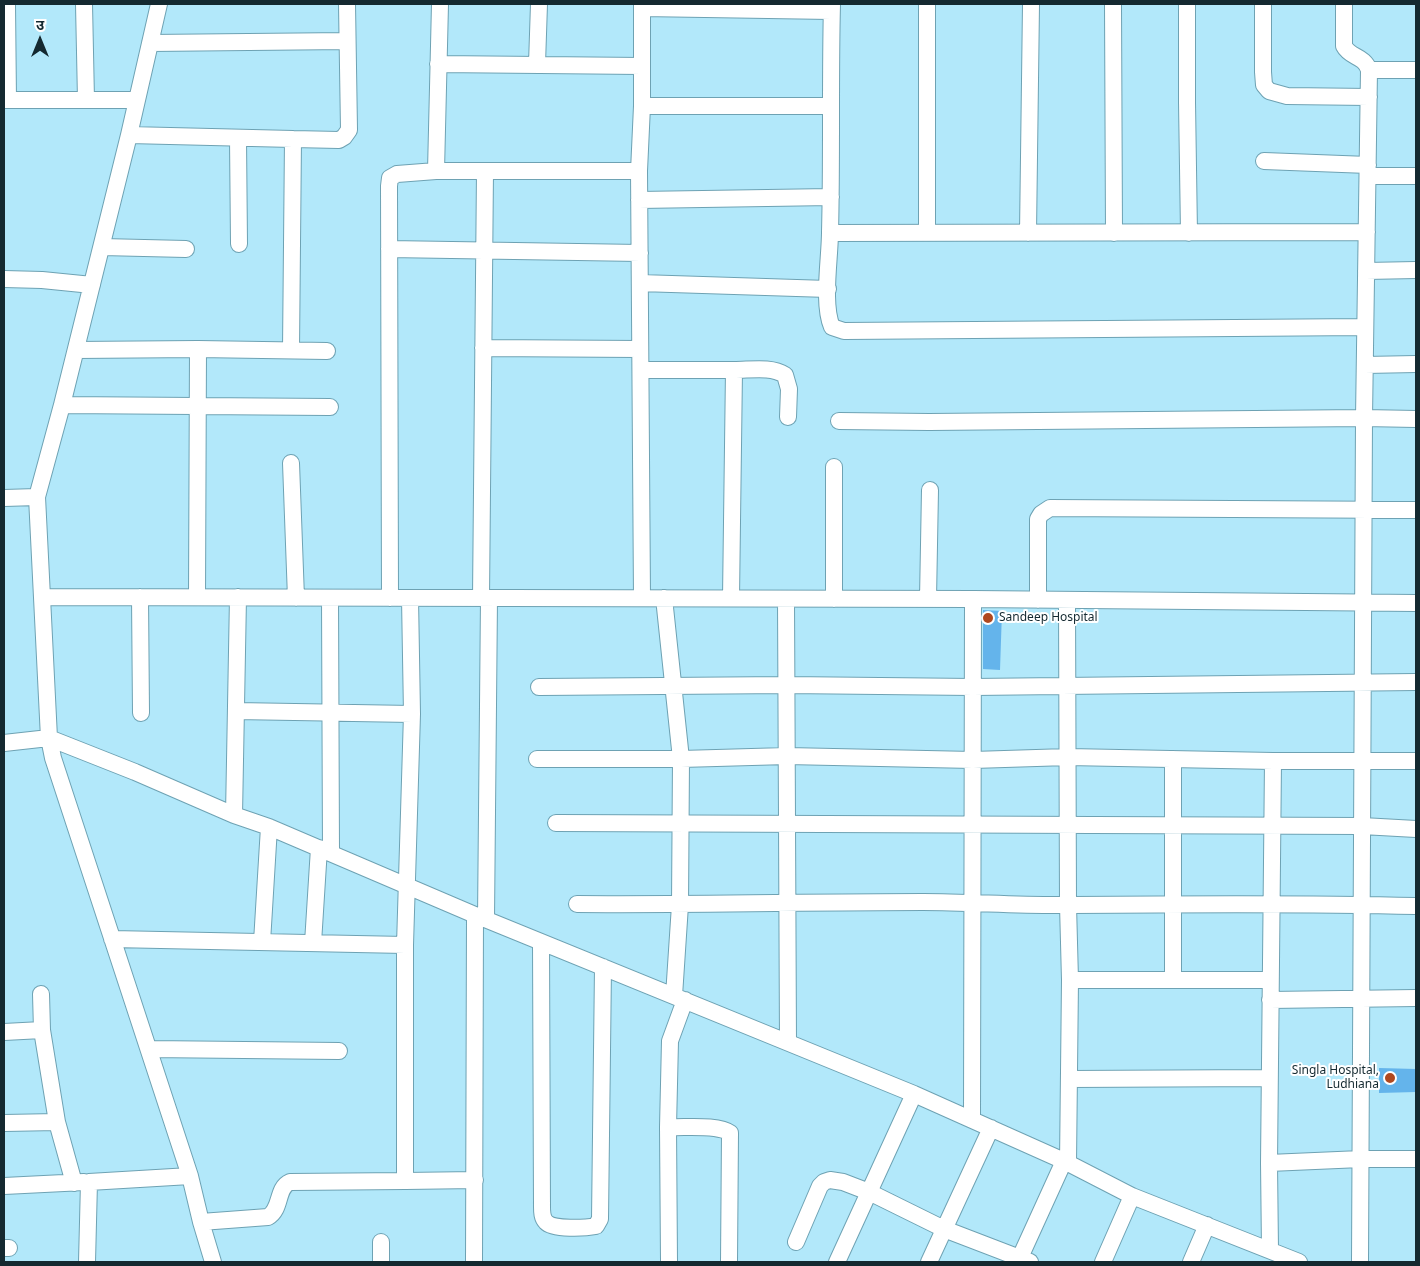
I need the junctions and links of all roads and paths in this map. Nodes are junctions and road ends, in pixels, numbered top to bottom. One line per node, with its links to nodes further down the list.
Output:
1 (7, 4): 24 (street)
2 (84, 4): 25 (street)
3 (159, 4): 17 (street)
4 (347, 4): 16 (street)
5 (440, 4): 18 (street)
6 (539, 4): 19 (street)
7 (927, 4): 44 (street)
8 (1031, 4): 45 (street)
9 (1113, 4): 40 (street)
10 (1188, 4): 41 (street)
11 (1263, 4): 23 (street)
12 (1344, 4): 21 (street)
13 (642, 6): 14 (street); 20 (street)
14 (711, 6): 15 (street)
15 (831, 7): 28 (street)
16 (347, 41): 17 (street); 31 (street)
17 (150, 43): 26 (street)
18 (438, 64): 19 (street); 33 (street)
19 (538, 64): 20 (street)
20 (642, 66): 27 (street)
21 (1369, 70): 22 (street); 23 (street)
22 (1416, 70)
23 (1369, 97): 36 (street)
24 (6, 100): 25 (street)
25 (86, 100): 26 (street)
26 (137, 100): 29 (street)
27 (642, 106): 28 (street); 35 (street)
28 (831, 106): 38 (street)
29 (129, 135): 30 (street); 47 (street)
30 (238, 138): 31 (street); 46 (street)
31 (293, 139): 63 (street)
32 (1264, 161): 36 (street)
33 (436, 171): 34 (street); 49 (street)
34 (485, 171): 35 (street); 50 (street)
35 (639, 171): 39 (street)
36 (1368, 171): 37 (street); 42 (street)
37 (1416, 176)
38 (831, 198): 39 (street); 43 (street)
39 (640, 200): 51 (street)
40 (1114, 232): 41 (street); 45 (street)
41 (1189, 232): 42 (street)
42 (1367, 232): 52 (street)
43 (830, 233): 44 (street); 57 (street)
44 (927, 233): 45 (street)
45 (1028, 233)
46 (239, 244)
47 (102, 247): 48 (street); 56 (street)
48 (186, 249)
49 (389, 249): 50 (street); 89 (street)
50 (484, 250): 51 (street); 59 (street)
51 (640, 252): 55 (street)
52 (1366, 270): 53 (street); 58 (street)
53 (1416, 270)
54 (4, 279): 56 (street)
55 (640, 283): 57 (street); 61 (street)
56 (92, 285): 62 (street)
57 (828, 289): 58 (street)
58 (1365, 327): 66 (street)
59 (484, 348): 61 (street); 91 (street)
60 (198, 349): 62 (street); 63 (street); 70 (street)
61 (640, 349): 67 (street)
62 (76, 350): 69 (street)
63 (290, 350): 64 (street)
64 (327, 351)
65 (1416, 364): 66 (street)
66 (1364, 365): 73 (street)
67 (640, 370): 68 (street); 92 (street)
68 (734, 370): 72 (street); 94 (street)
69 (62, 404): 70 (street); 79 (street)
70 (197, 406): 71 (street); 85 (street)
71 (330, 407)
72 (788, 417)
73 (1364, 418): 74 (street); 75 (street); 81 (street)
74 (1416, 419)
75 (838, 421)
76 (291, 463): 87 (street)
77 (834, 467): 96 (street)
78 (930, 490): 97 (street)
79 (38, 497): 80 (street); 83 (street)
80 (4, 498)
81 (1364, 508): 82 (street); 99 (street); 101 (street)
82 (1416, 510)
83 (43, 597): 84 (street); 114 (street)
84 (140, 597): 85 (street); 111 (street)
85 (197, 597): 86 (street)
86 (238, 597): 87 (street); 110 (street)
87 (296, 598): 88 (street)
88 (330, 598): 89 (street); 112 (street)
89 (390, 598): 90 (street)
90 (410, 598): 91 (street); 113 (street)
91 (485, 598): 92 (street); 147 (street)
92 (642, 598): 93 (street)
93 (664, 598): 94 (street); 108 (street)
94 (731, 598): 95 (street)
95 (786, 599): 96 (street); 105 (street)
96 (834, 599): 97 (street)
97 (928, 599): 98 (street)
98 (973, 599): 99 (street); 109 (street)
99 (1038, 600): 100 (street)
100 (1067, 600): 101 (street); 106 (street)
101 (1363, 603): 102 (street); 103 (street)
102 (1416, 603)
103 (1363, 682): 104 (street); 106 (street); 124 (street)
104 (1416, 682)
105 (787, 685): 108 (street); 109 (street); 116 (street)
106 (1068, 686): 109 (street); 117 (street)
107 (539, 687): 108 (street)
108 (674, 687): 119 (street)
109 (972, 687): 121 (street)
110 (236, 711): 112 (street); 125 (street)
111 (141, 713)
112 (332, 713): 113 (street); 136 (street)
113 (412, 714): 137 (street)
114 (49, 738): 115 (street); 125 (street); 148 (street)
115 (4, 743)
116 (787, 756): 119 (street); 121 (street); 128 (street)
117 (1068, 758): 120 (street); 121 (street); 130 (street)
118 (537, 759): 119 (street)
119 (681, 759): 127 (street)
120 (1173, 759): 123 (street); 131 (street)
121 (972, 760): 129 (street)
122 (1416, 760): 124 (street)
123 (1273, 761): 124 (street); 132 (street)
124 (1362, 762): 133 (street)
125 (234, 815): 134 (street)
126 (556, 823): 127 (street)
127 (680, 823): 128 (street); 144 (street)
128 (787, 824): 129 (street); 138 (street)
129 (972, 824): 130 (street); 139 (street)
130 (1068, 825): 131 (street); 145 (street)
131 (1173, 825): 132 (street); 142 (street)
132 (1272, 825): 133 (street); 140 (street)
133 (1362, 826): 135 (street); 143 (street)
134 (269, 827): 136 (street); 149 (street)
135 (1416, 829)
136 (325, 851): 137 (street); 151 (street)
137 (407, 885): 147 (street); 152 (street)
138 (787, 902): 139 (street); 144 (street); 164 (street)
139 (972, 902): 145 (street); 170 (street)
140 (1271, 903): 142 (street); 143 (street); 156 (street)
141 (577, 904): 144 (street)
142 (1173, 904): 145 (street); 154 (street)
143 (1362, 904): 146 (street); 159 (street)
144 (680, 905): 158 (street)
145 (1068, 905): 155 (street)
146 (1416, 906)
147 (480, 917): 150 (street); 181 (street)
148 (112, 939): 149 (street); 165 (street)
149 (262, 942): 151 (street)
150 (541, 942): 153 (street); 153 (street)
151 (313, 943): 152 (street)
152 (405, 945): 180 (street)
153 (603, 967): 158 (street)
154 (1173, 979): 155 (street); 156 (street)
155 (1070, 980): 168 (street)
156 (1270, 980): 161 (street)
157 (41, 994): 162 (street)
158 (680, 998): 164 (street); 173 (street)
159 (1361, 998): 160 (street); 161 (street); 175 (street)
160 (1416, 998)
161 (1270, 1000): 167 (street)
162 (42, 1030): 163 (street); 171 (street)
163 (4, 1032)
164 (788, 1042): 169 (street)
165 (149, 1050): 166 (street); 179 (street)
166 (339, 1051)
167 (1269, 1078): 168 (street); 178 (street)
168 (1069, 1079): 177 (street)
169 (914, 1094): 170 (street); 184 (street)
170 (972, 1119): 174 (street)
171 (57, 1122): 172 (street); 182 (street)
172 (4, 1123)
173 (668, 1127): 197 (street); 198 (street)
174 (991, 1128): 177 (street); 188 (street)
175 (1360, 1159): 176 (street); 178 (street); 203 (street)
176 (1416, 1159)
177 (1066, 1162): 185 (street); 192 (street)
178 (1269, 1163): 191 (street)
179 (190, 1176): 182 (street); 186 (street)
180 (405, 1180): 181 (street); 186 (street)
181 (475, 1180): 196 (street)
182 (82, 1183): 183 (street); 193 (street)
183 (4, 1186)
184 (869, 1192): 188 (street); 190 (street); 199 (street)
185 (1132, 1196): 187 (street); 201 (street)
186 (201, 1222): 194 (street)
187 (1208, 1225): 191 (street); 202 (street)
188 (944, 1229): 192 (street); 200 (street)
189 (381, 1242): 195 (street)
190 (796, 1242)
191 (1284, 1258)
192 (1023, 1261)
193 (87, 1262)
194 (213, 1262)
195 (381, 1262)
196 (474, 1262)
197 (669, 1262)
198 (729, 1262)
199 (837, 1262)
200 (929, 1262)
201 (1103, 1262)
202 (1191, 1262)
203 (1360, 1262)

